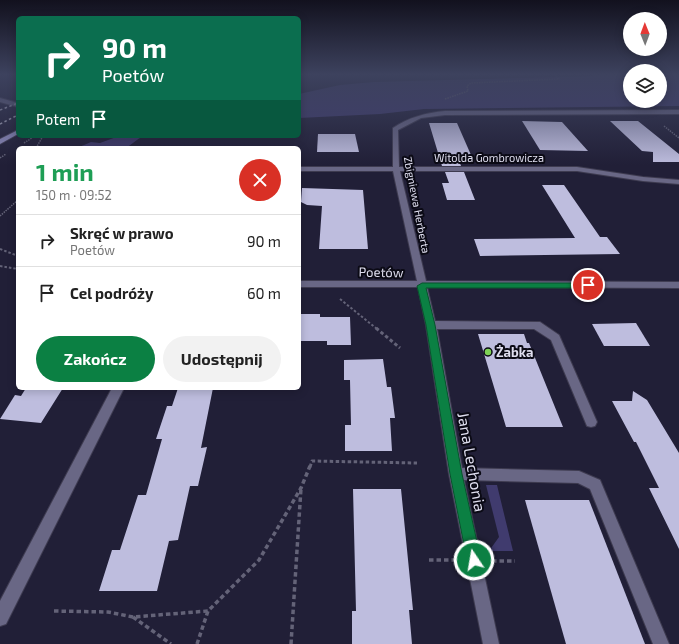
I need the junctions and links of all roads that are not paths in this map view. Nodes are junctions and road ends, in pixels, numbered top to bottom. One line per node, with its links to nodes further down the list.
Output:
1 (679, 112): 5 (street, Zbigniewa Herberta)
2 (16, 133): 3 (main road)
3 (0, 142)
4 (301, 169): 5 (street, Witolda Gombrowicza)
5 (396, 169): 6 (street, Witolda Gombrowicza); 9 (street, Zbigniewa Herberta)
6 (679, 182)
7 (301, 284): 9 (street, Poetów)
8 (679, 285): 9 (street, Poetów)
9 (422, 286): 10 (street, Jana Lechonia)
10 (431, 325): 12 (street); 13 (street, Jana Lechonia)
11 (117, 390): 14 (street)
12 (591, 422)
13 (456, 474): 15 (street, Jana Lechonia); 16 (street)
14 (0, 618)
15 (492, 644)
16 (661, 644)

